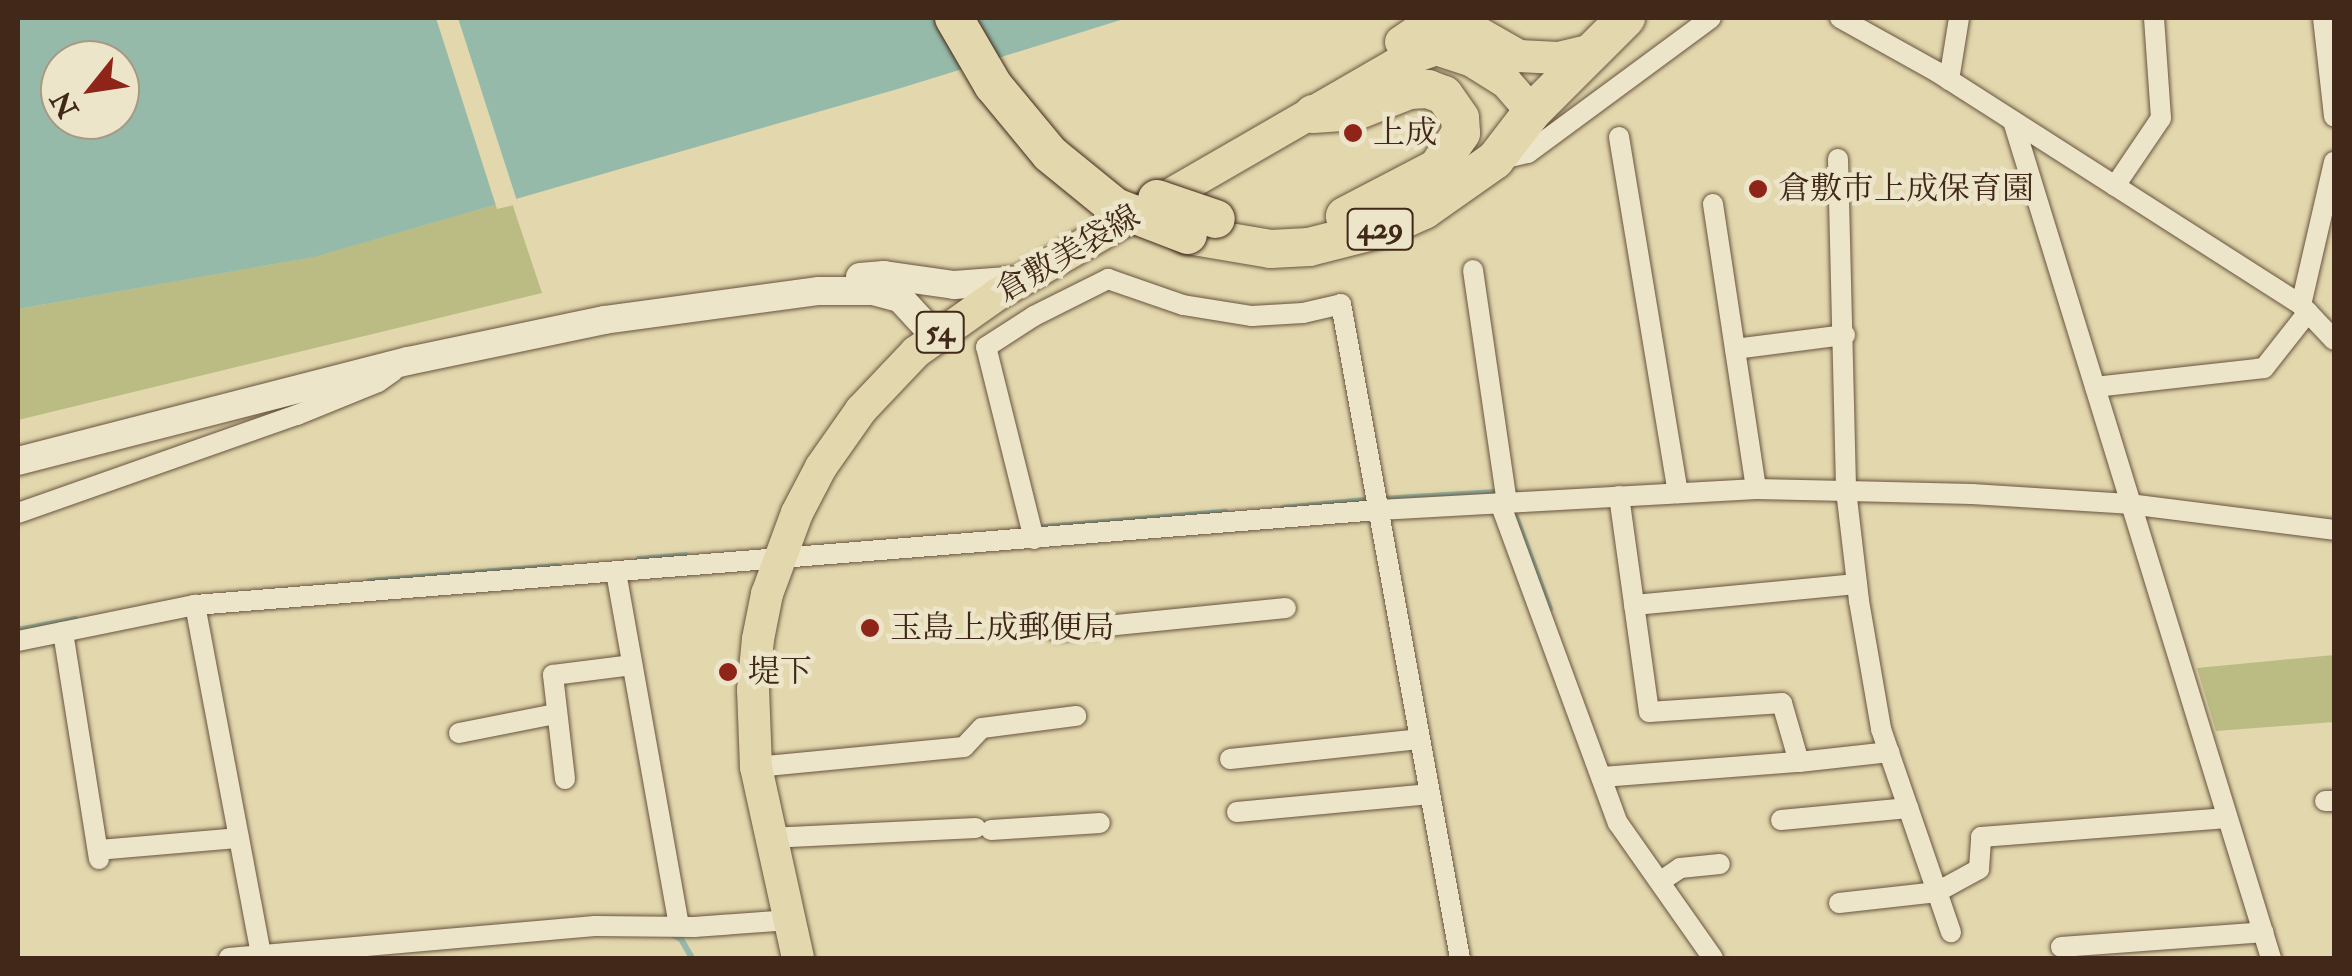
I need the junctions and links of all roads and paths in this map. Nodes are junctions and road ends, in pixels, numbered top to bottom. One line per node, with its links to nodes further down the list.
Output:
1 (954, 18): 23 (highway, 429, bridge)
2 (975, 18): 23 (highway, 429, bridge)
3 (1626, 18): 9 (highway, 429)
4 (1711, 18): 18 (street)
5 (1840, 18): 10 (street)
6 (1959, 18): 10 (street)
7 (2154, 18): 20 (street)
8 (2323, 18): 14 (street)
9 (1593, 50): 11 (main road); 12 (highway, 429)
10 (1949, 80): 15 (street)
11 (1353, 91): 12 (main road, 倉敷美袋線 / 54); 13 (main road, 倉敷美袋線 / 54)
12 (1532, 112): 18 (highway, 429); 22 (highway, 429)
13 (1314, 114): 22 (highway); 25 (main road, 倉敷美袋線 / 54)
14 (2334, 116)
15 (2013, 121): 20 (street); 33 (street)
16 (1620, 137): 37 (street)
17 (1838, 159): 29 (street)
18 (1495, 160): 23 (highway, 429)
19 (2334, 162): 27 (street)
20 (2115, 186): 27 (street)
21 (1713, 204): 31 (street)
22 (1344, 216): 23 (highway, 429)
23 (1202, 227)
24 (1473, 270): 39 (street)
25 (1022, 280): 26 (street); 28 (main road, 倉敷美袋線 / 54)
26 (756, 299): 28 (street); 32 (street)
27 (2304, 309): 30 (street); 33 (street)
28 (936, 336): 45 (main road, 倉敷美袋線 / 54)
29 (1845, 336): 31 (street); 36 (street)
30 (2334, 340)
31 (1735, 349): 35 (street)
32 (408, 361): 34 (street); 42 (street)
33 (2095, 387): 40 (street)
34 (18, 461)
35 (1756, 489): 36 (street); 37 (street)
36 (1846, 490): 40 (street); 47 (street)
37 (1678, 493): 38 (street)
38 (1619, 496): 39 (street); 49 (street)
39 (1504, 503): 41 (street); 63 (street)
40 (2129, 504): 43 (street); 68 (street)
41 (1379, 510): 44 (street); 44 (street); 58 (street)
42 (18, 513)
43 (2334, 530)
44 (1033, 538): 45 (street)
45 (779, 558): 46 (street); 62 (main road, 倉敷美袋線 / 54)
46 (616, 572): 48 (street); 54 (street)
47 (1857, 584): 49 (street); 59 (street)
48 (195, 605): 52 (street); 71 (street)
49 (1634, 605): 61 (street)
50 (1286, 608): 51 (street)
51 (1056, 631)
52 (63, 632): 53 (street); 71 (street)
53 (18, 641)
54 (632, 664): 55 (street); 78 (street)
55 (556, 714): 57 (street); 64 (street)
56 (1076, 716): 62 (street)
57 (459, 733)
58 (1420, 739): 60 (street); 65 (street)
59 (1889, 752): 61 (street); 66 (street)
60 (1230, 760)
61 (1799, 762): 63 (street)
62 (756, 767): 72 (main road, 倉敷美袋線 / 54)
63 (1609, 777): 74 (street)
64 (565, 779)
65 (1430, 794): 67 (street); 85 (street)
66 (1908, 808): 69 (street); 75 (street)
67 (1237, 812)
68 (2227, 818): 75 (street); 80 (street)
69 (1781, 820)
70 (1100, 823): 72 (street)
71 (238, 838): 82 (street)
72 (770, 838): 77 (main road, 倉敷美袋線 / 54)
73 (1720, 864): 74 (street)
74 (1666, 878): 86 (street)
75 (1937, 892): 76 (street); 79 (street)
76 (1838, 903)
77 (790, 920): 78 (street); 84 (main road, 倉敷美袋線 / 54)
78 (679, 924): 82 (street)
79 (1951, 932)
80 (2263, 932): 81 (street); 87 (street)
81 (2061, 946)
82 (261, 957): 83 (street)
83 (229, 958)
84 (798, 958)
85 (1460, 958)
86 (1713, 958)
87 (2271, 958)

